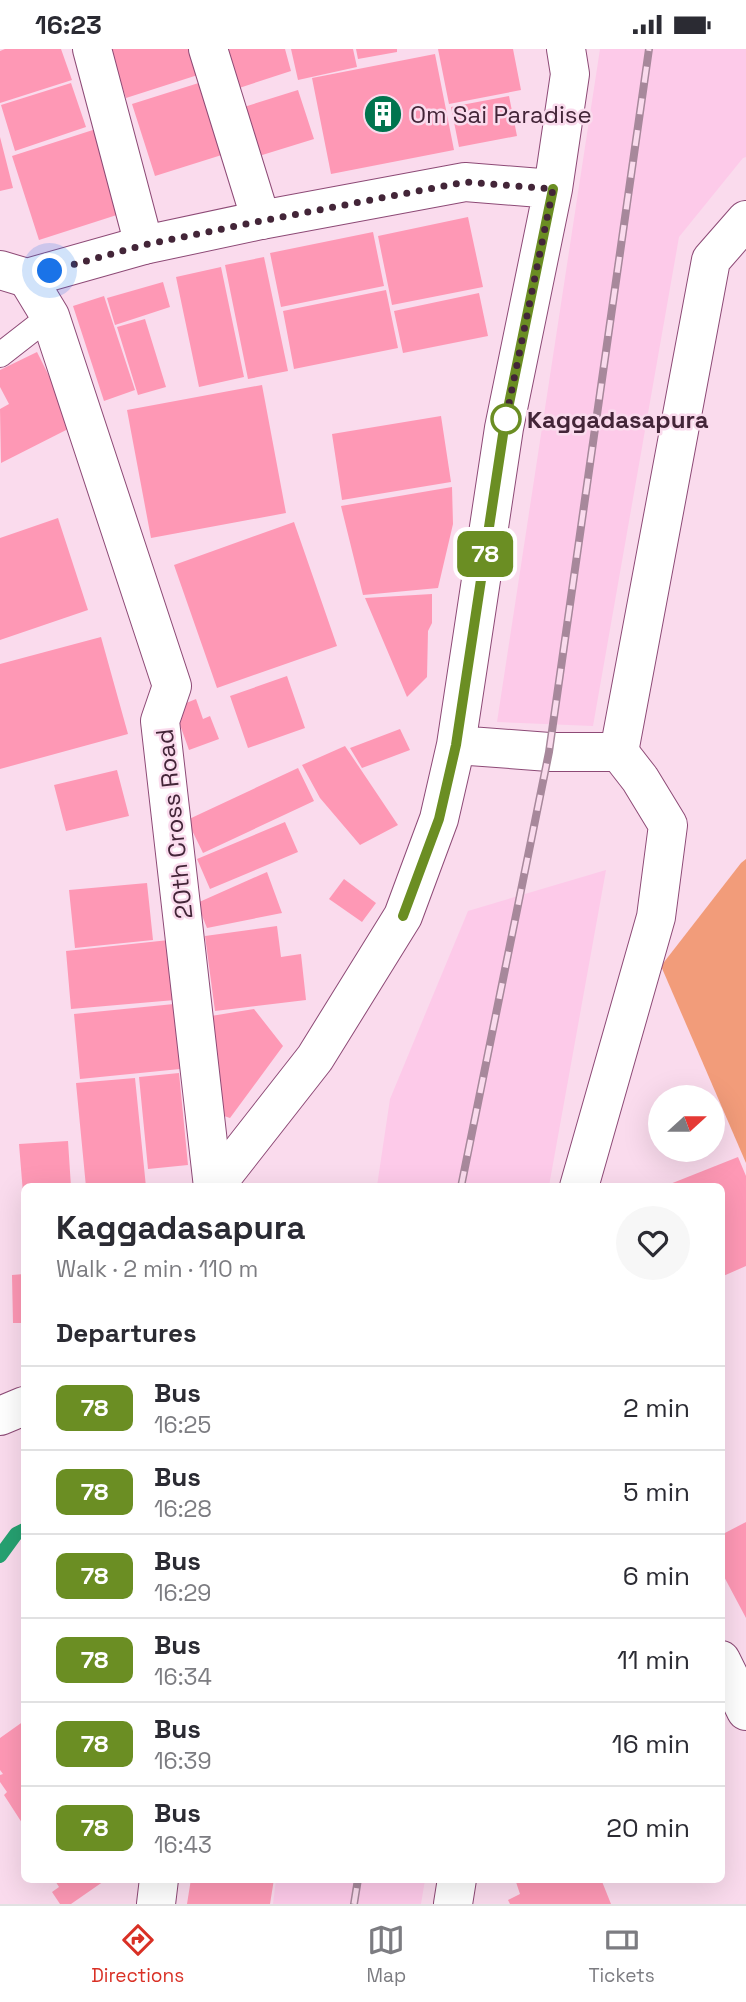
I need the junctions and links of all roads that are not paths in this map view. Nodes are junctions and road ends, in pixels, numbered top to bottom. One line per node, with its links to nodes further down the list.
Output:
1 (92, 49): 7 (street)
2 (208, 49): 6 (street)
3 (566, 49): 4 (street)
4 (553, 189): 6 (street); 11 (street)
5 (746, 220): 12 (street)
6 (261, 221): 7 (street)
7 (144, 245): 8 (street)
8 (13, 274): 9 (street, 20th Cross Road)
9 (50, 316): 10 (lane); 13 (street, 20th Cross Road)
10 (0, 355)
11 (456, 745): 12 (street); 14 (street)
12 (619, 752): 15 (street)
13 (214, 1183)
14 (217, 1183)
15 (580, 1183)
16 (21, 1407): 17 (street)
17 (0, 1416)
18 (725, 1668): 19 (street)
19 (746, 1711)
20 (456, 1883): 21 (street)
21 (453, 1904)

